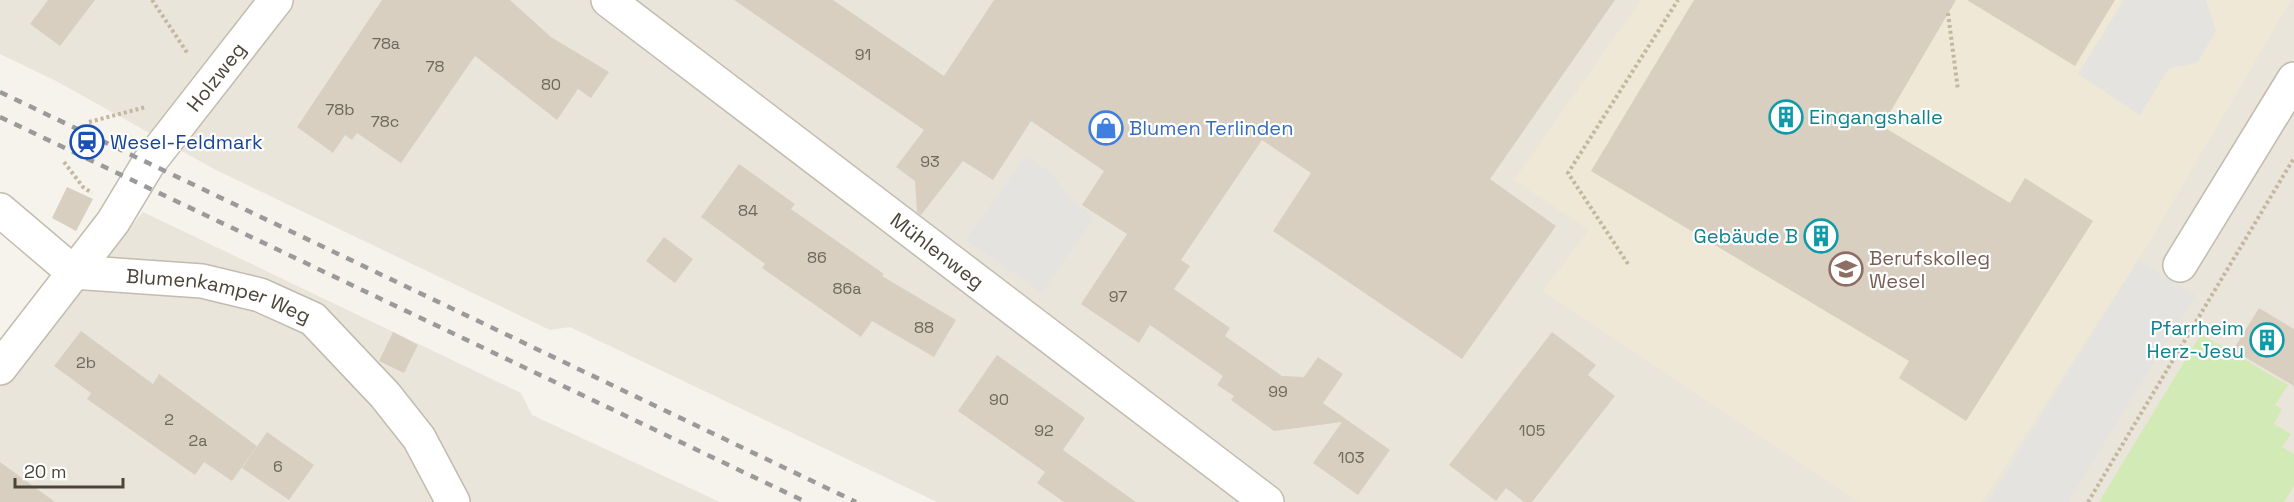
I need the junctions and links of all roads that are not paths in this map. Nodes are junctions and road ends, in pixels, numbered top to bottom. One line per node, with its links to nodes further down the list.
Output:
1 (276, 0): 6 (street, Holzweg)
2 (608, 0): 9 (street, Mühlenweg)
3 (2294, 79): 5 (street)
4 (0, 210): 6 (street)
5 (2180, 265)
6 (73, 272): 7 (street, Holzweg); 8 (street, Blumenkamper Weg)
7 (0, 368)
8 (453, 502)
9 (1267, 502)

